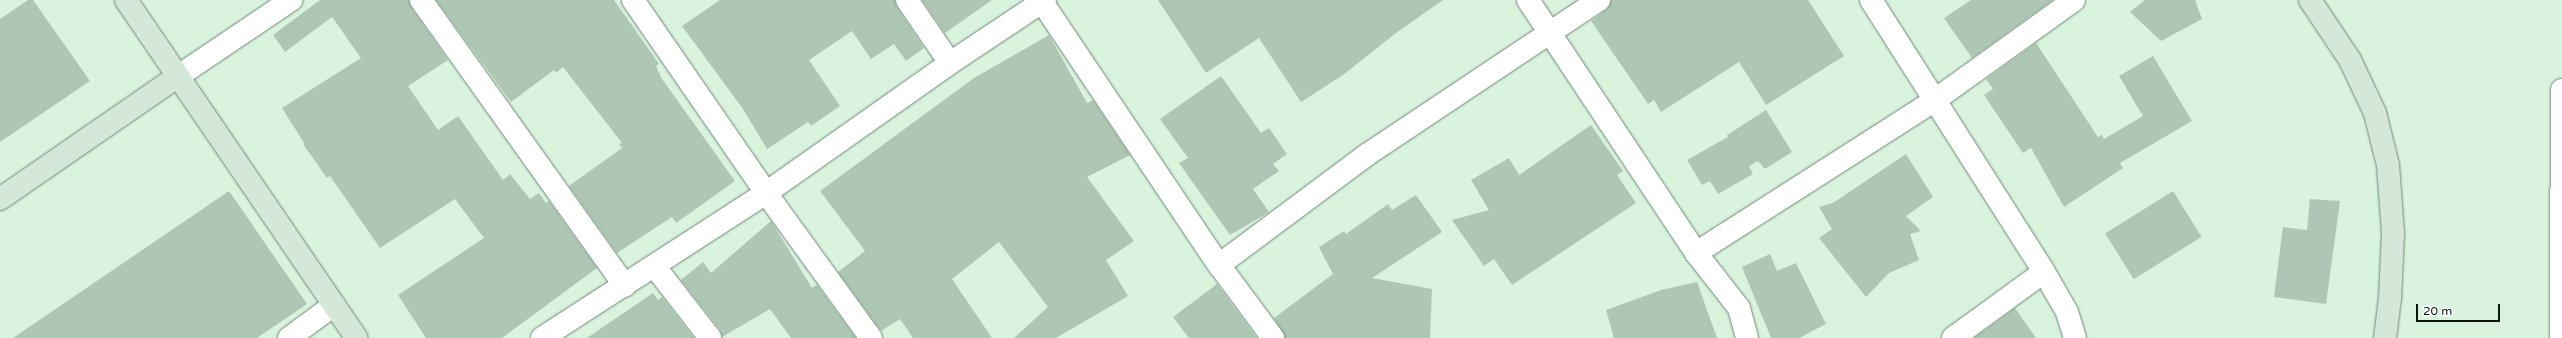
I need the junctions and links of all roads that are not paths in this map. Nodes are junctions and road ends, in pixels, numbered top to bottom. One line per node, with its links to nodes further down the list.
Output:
1 (126, 0): 14 (street)
2 (292, 0): 14 (street)
3 (421, 0): 24 (street)
4 (633, 0): 18 (street)
5 (907, 0): 13 (street)
6 (1528, 0): 12 (street)
7 (1599, 0): 12 (street)
8 (1871, 0): 16 (street)
9 (2074, 0): 16 (street)
10 (2310, 0): 35 (street)
11 (1044, 1): 13 (street); 21 (street)
12 (1550, 34): 20 (street); 21 (street)
13 (950, 63): 18 (street)
14 (177, 76): 19 (street); 25 (street)
15 (2562, 90): 17 (street)
16 (1935, 100): 20 (street); 23 (street)
17 (2561, 113): 36 (street)
18 (766, 193): 22 (street); 30 (street)
19 (0, 199)
20 (1696, 253): 32 (street)
21 (1220, 265): 31 (street)
22 (655, 267): 24 (street); 29 (street)
23 (2044, 272): 33 (street); 34 (street)
24 (625, 286): 28 (street)
25 (334, 305): 26 (street); 27 (street)
26 (289, 338)
27 (357, 338)
28 (542, 338)
29 (710, 338)
30 (871, 338)
31 (1273, 338)
32 (1747, 338)
33 (1953, 338)
34 (2075, 338)
35 (2385, 338)
36 (2561, 338)

